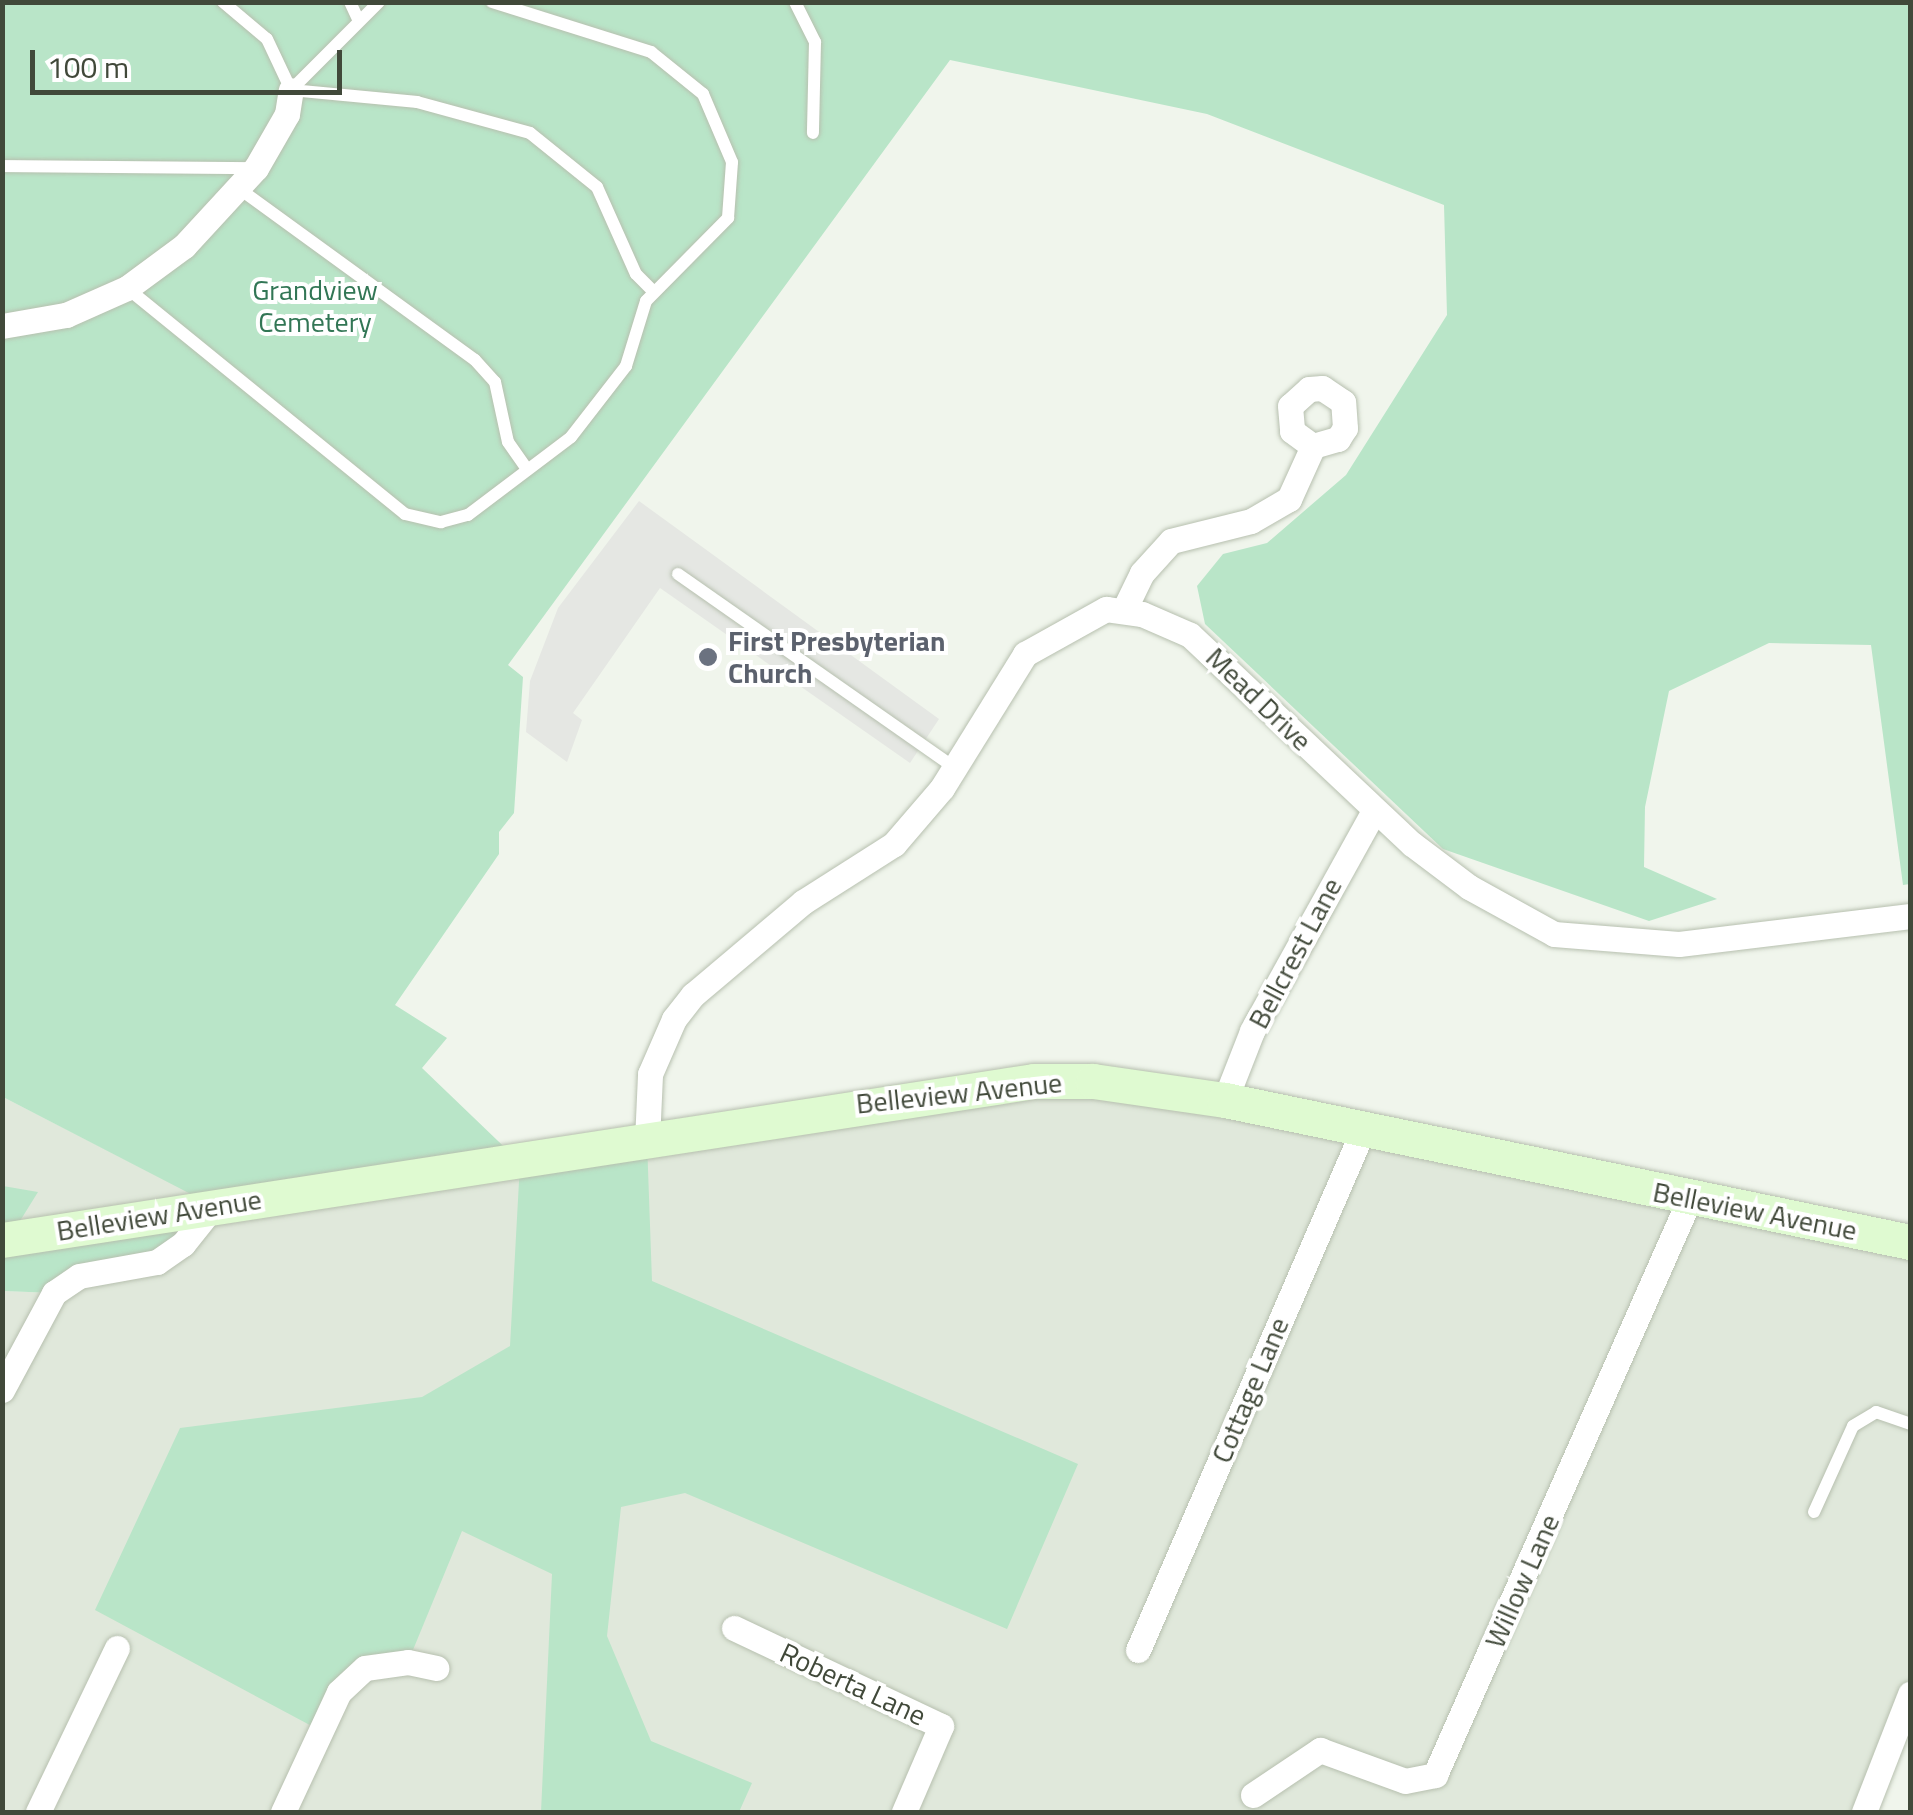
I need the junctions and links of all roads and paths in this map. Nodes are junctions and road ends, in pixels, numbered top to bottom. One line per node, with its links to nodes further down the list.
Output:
1 (223, 2): 7 (lane)
2 (350, 2): 6 (lane)
3 (379, 2): 6 (lane)
4 (492, 2): 12 (lane)
5 (794, 2): 8 (lane)
6 (359, 22): 7 (lane)
7 (291, 90): 10 (street); 12 (lane)
8 (812, 133)
9 (2, 166): 10 (lane)
10 (249, 179): 11 (street); 15 (lane)
11 (127, 288): 13 (street); 15 (lane)
12 (654, 292): 15 (lane)
13 (2, 326)
14 (1313, 446): 17 (street)
15 (525, 466)
16 (678, 574): 18 (lane)
17 (1124, 610): 18 (street); 19 (street, Mead Drive)
18 (954, 766): 23 (street)
19 (1374, 811): 20 (street, Mead Drive); 21 (street, Bellcrest Lane)
20 (1910, 916)
21 (1226, 1100): 22 (street, Belleview Avenue); 23 (street, Belleview Avenue)
22 (1363, 1130): 24 (street, Belleview Avenue); 33 (street, Cottage Lane)
23 (647, 1141): 25 (street, Belleview Avenue)
24 (1690, 1198): 27 (street, Belleview Avenue); 36 (street, Willow Lane)
25 (214, 1205): 26 (street, Belleview Avenue); 28 (street)
26 (2, 1240)
27 (1910, 1242)
28 (2, 1390)
29 (1910, 1424): 30 (lane)
30 (1814, 1512)
31 (734, 1628): 39 (street, Roberta Lane)
32 (117, 1648): 37 (street)
33 (1138, 1650)
34 (436, 1668): 38 (street)
35 (1910, 1694): 40 (street)
36 (1253, 1795)
37 (38, 1812)
38 (284, 1812)
39 (904, 1812)
40 (1864, 1812)

